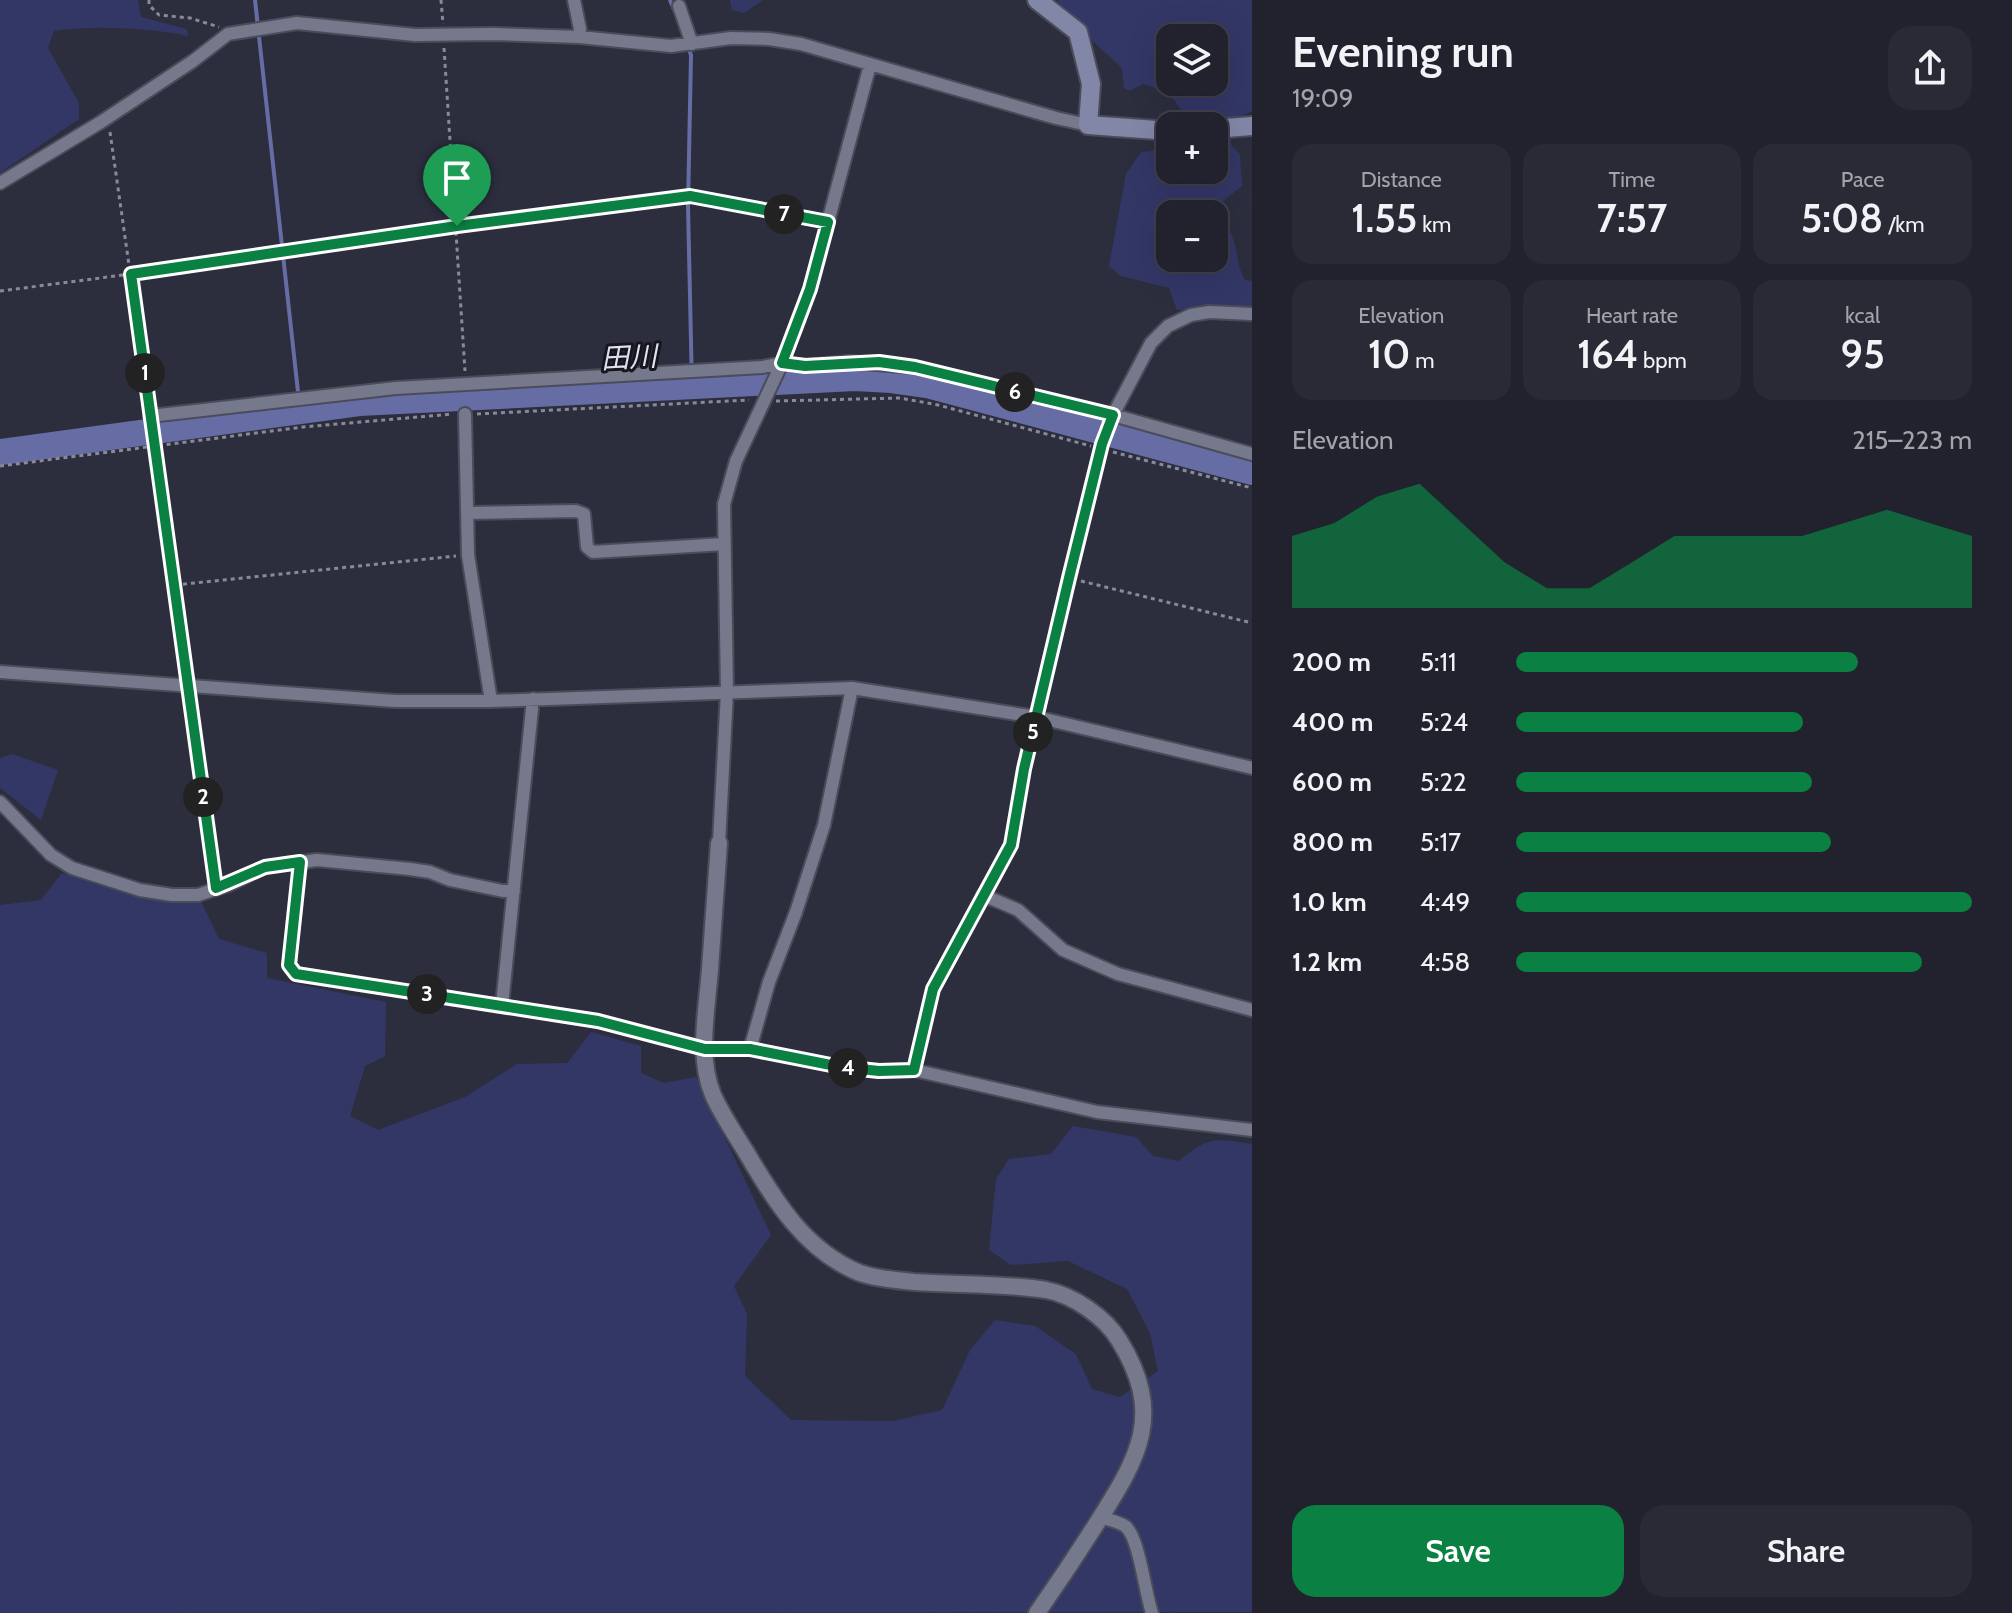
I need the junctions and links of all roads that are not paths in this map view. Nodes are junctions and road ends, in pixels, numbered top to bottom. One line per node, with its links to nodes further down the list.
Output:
1 (574, 0): 4 (street)
2 (1037, 0): 7 (main road)
3 (679, 6): 5 (street)
4 (579, 37): 5 (street); 11 (street)
5 (692, 44): 6 (street)
6 (870, 65): 7 (street); 13 (street)
7 (1088, 125): 10 (main road)
8 (1252, 126): 9 (main road)
9 (1228, 128)
10 (1156, 130)
11 (0, 183)
12 (1252, 314): 15 (street)
13 (780, 368): 15 (street); 16 (street); 19 (street)
14 (465, 414): 18 (street)
15 (1112, 418): 17 (street); 25 (street)
16 (151, 419)
17 (1252, 454)
18 (468, 513): 19 (street); 24 (street)
19 (724, 544): 22 (street)
20 (0, 672): 24 (street)
21 (852, 688): 22 (street); 25 (street); 35 (street)
22 (727, 692): 23 (street); 28 (street)
23 (533, 699): 24 (street); 30 (street)
24 (491, 701)
25 (1036, 717): 26 (street); 31 (street)
26 (1252, 768)
27 (0, 802): 29 (street)
28 (719, 843): 34 (street)
29 (300, 862): 30 (street); 32 (street)
30 (514, 891): 32 (street)
31 (983, 895): 33 (street); 36 (street)
32 (502, 1005): 34 (street)
33 (1252, 1010)
34 (705, 1049): 35 (street); 38 (street)
35 (750, 1049): 36 (street)
36 (914, 1070): 37 (street)
37 (1252, 1130)
38 (1101, 1517): 39 (street); 40 (street)
39 (1037, 1613)
40 (1152, 1613)

